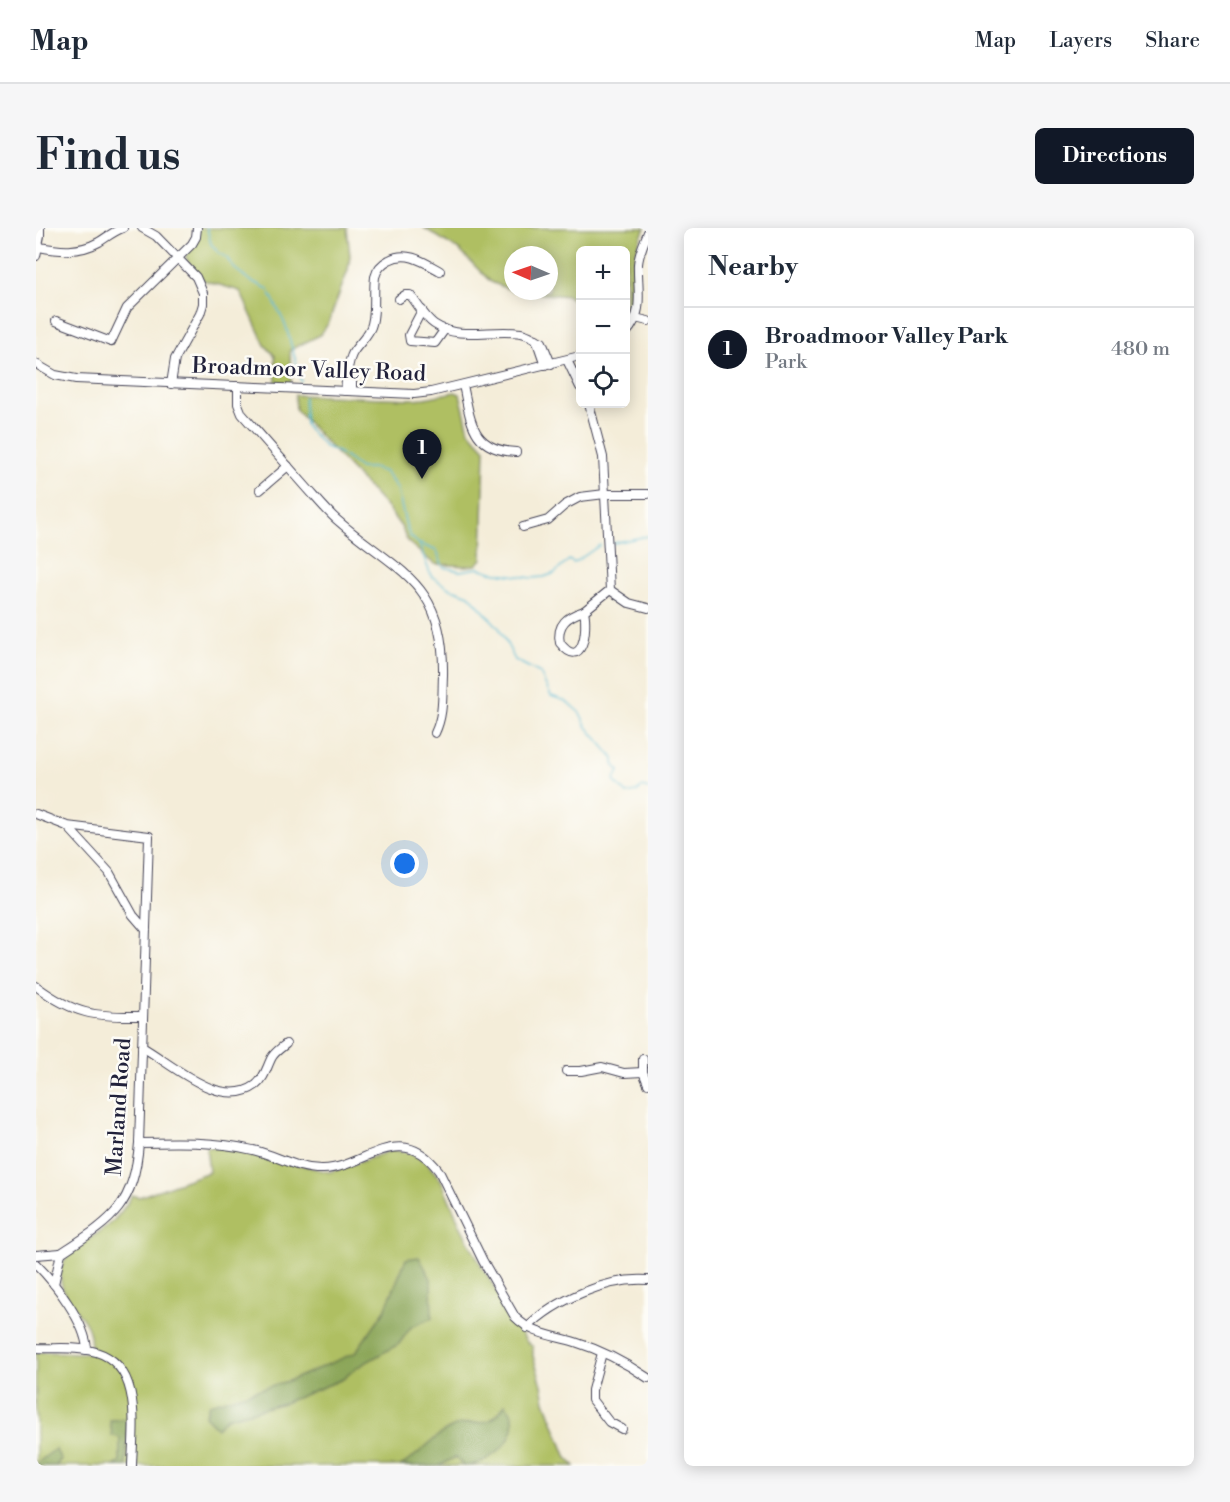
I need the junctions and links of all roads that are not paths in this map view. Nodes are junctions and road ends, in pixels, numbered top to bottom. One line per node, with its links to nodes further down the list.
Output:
1 (40, 228): 6 (street)
2 (123, 228): 6 (street)
3 (142, 228): 8 (street)
4 (197, 228): 8 (street)
5 (648, 232): 12 (street)
6 (39, 247): 7 (street)
7 (36, 256)
8 (177, 258): 13 (street); 22 (street)
9 (440, 271): 25 (street)
10 (399, 299): 11 (street)
11 (422, 310): 16 (street); 16 (street)
12 (635, 318): 14 (street); 15 (street)
13 (56, 321)
14 (648, 321)
15 (630, 326)
16 (445, 329): 20 (street)
17 (576, 357): 18 (street, Broadmoor Valley Road)
18 (567, 360): 20 (street, Broadmoor Valley Road); 21 (street)
19 (36, 364): 22 (street, Broadmoor Valley Road)
20 (548, 364): 23 (street, Broadmoor Valley Road)
21 (576, 379)
22 (171, 384): 24 (street, Broadmoor Valley Road)
23 (463, 385): 25 (street, Broadmoor Valley Road); 27 (street)
24 (238, 386): 25 (street, Broadmoor Valley Road); 28 (street)
25 (348, 391)
26 (590, 408): 30 (street)
27 (516, 452)
28 (288, 466): 29 (street); 36 (street)
29 (260, 490)
30 (605, 494): 31 (street); 32 (street); 33 (street)
31 (648, 494)
32 (523, 526)
33 (610, 590): 34 (street); 35 (street)
34 (648, 608)
35 (584, 611): 35 (street)
36 (435, 733)
37 (36, 814): 38 (street, Marland Road)
38 (67, 826): 39 (street, Marland Road); 39 (street, Marland Road)
39 (146, 930): 41 (street, Marland Road)
40 (36, 986): 41 (street)
41 (143, 1016): 43 (street, Marland Road)
42 (286, 1044): 43 (street)
43 (142, 1047): 48 (street, Marland Road)
44 (643, 1059): 46 (street)
45 (566, 1071): 46 (street)
46 (643, 1072): 47 (street)
47 (648, 1084)
48 (139, 1143): 49 (street, Marland Road); 54 (street)
49 (61, 1253): 50 (street); 53 (street)
50 (36, 1255)
51 (36, 1264): 53 (street)
52 (648, 1280): 54 (street)
53 (54, 1284): 56 (street)
54 (527, 1328): 57 (street)
55 (36, 1348): 56 (street)
56 (87, 1350): 60 (street)
57 (602, 1353): 58 (street); 59 (street)
58 (648, 1378)
59 (621, 1429)
60 (132, 1466)

